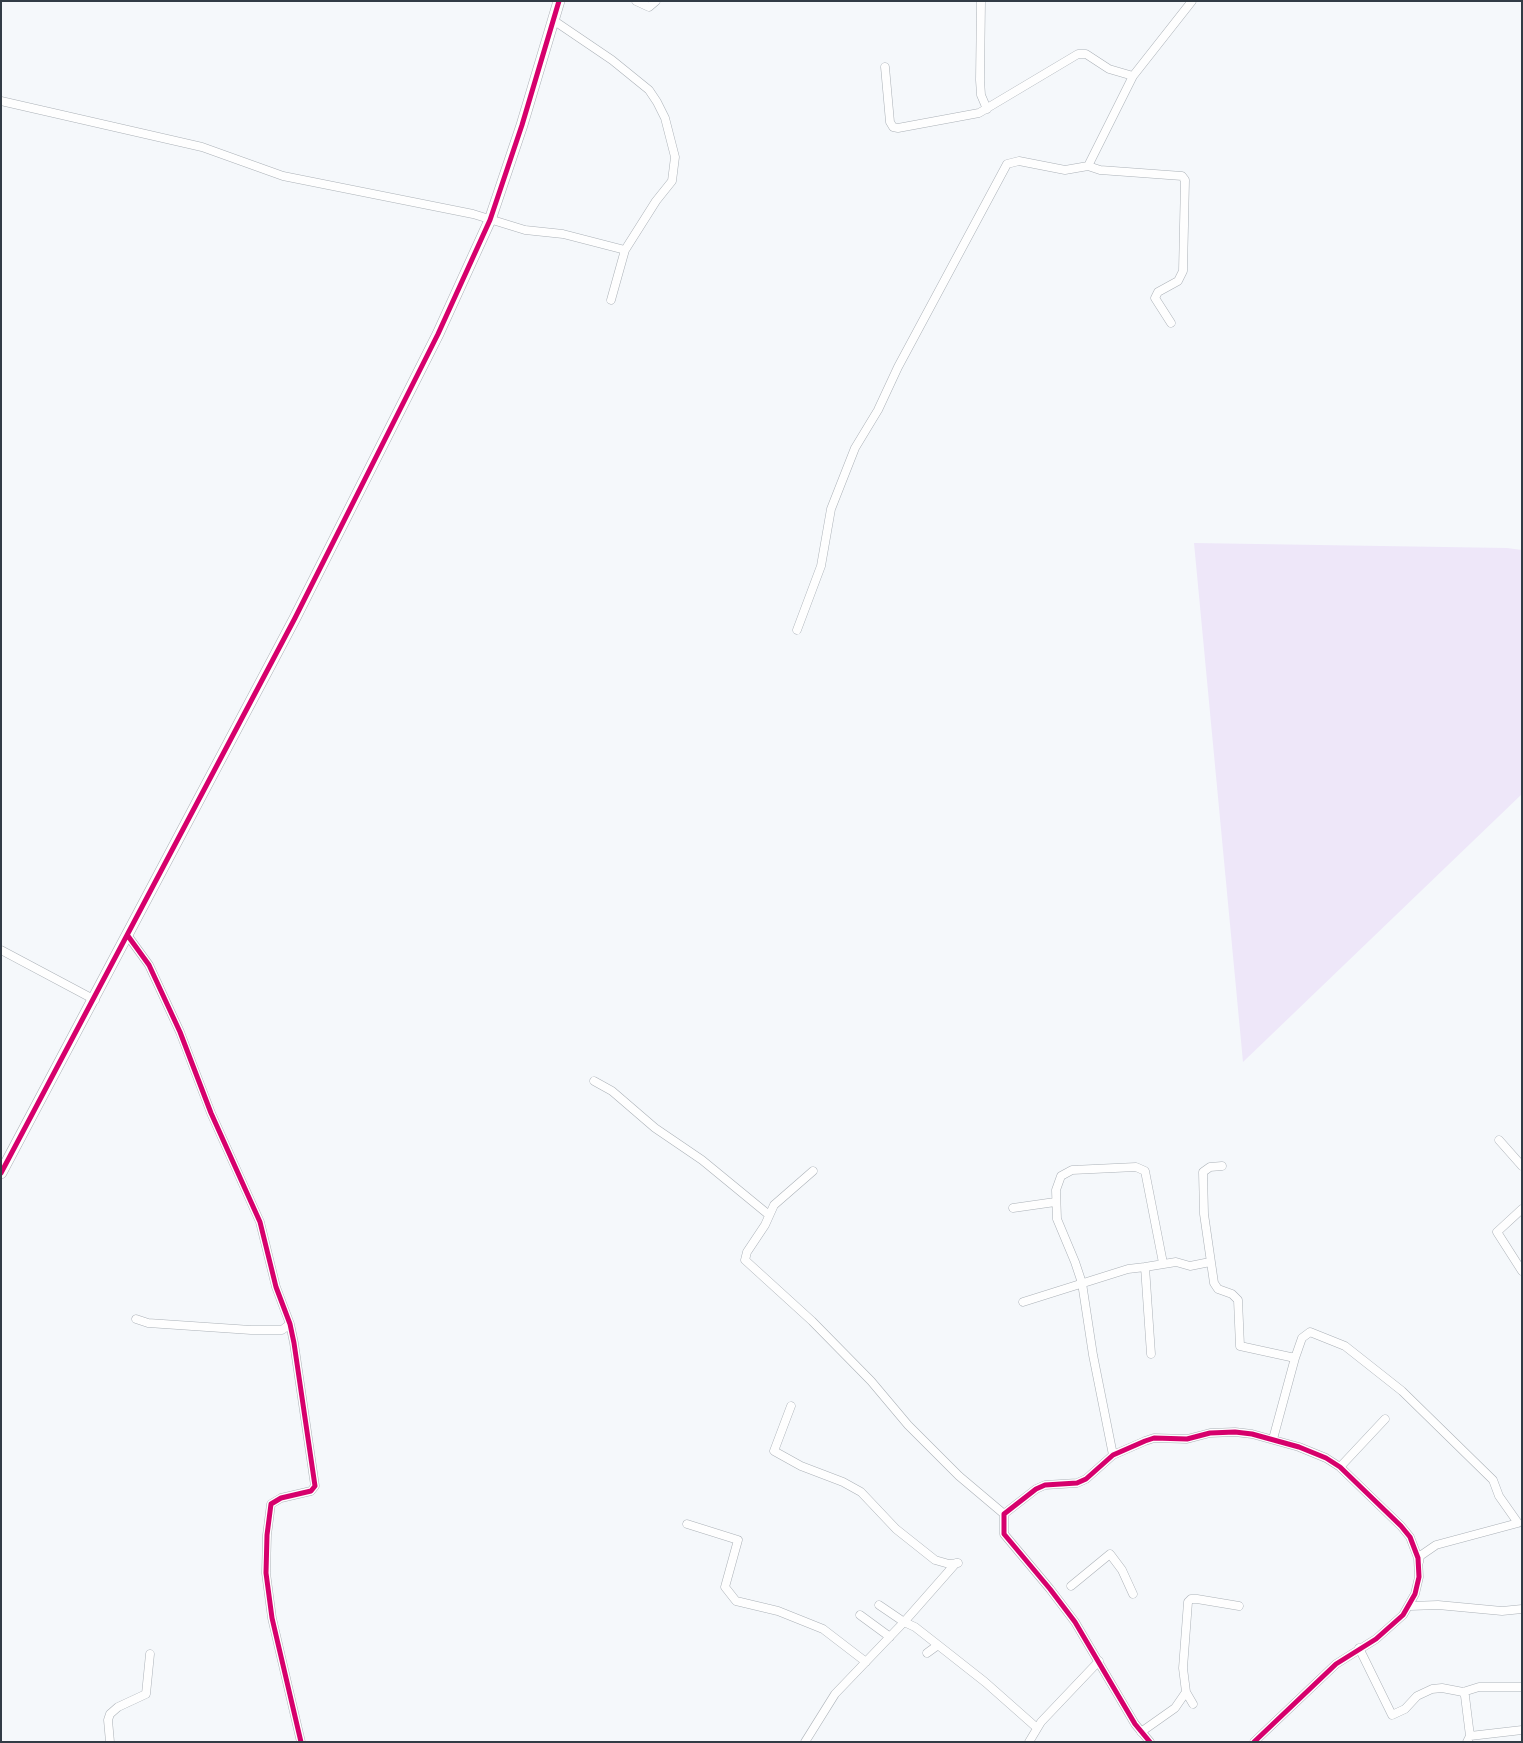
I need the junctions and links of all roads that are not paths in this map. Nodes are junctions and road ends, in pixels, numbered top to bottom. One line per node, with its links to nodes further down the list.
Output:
1 (558, 1): 6 (street)
2 (636, 1): 3 (street)
3 (656, 1)
4 (981, 1): 10 (street)
5 (1192, 1): 8 (street)
6 (553, 20): 12 (street); 13 (street)
7 (885, 67): 10 (street)
8 (1134, 76): 10 (street); 11 (street)
9 (1, 101): 12 (street)
10 (987, 109)
11 (1088, 166): 15 (street); 16 (street)
12 (490, 220): 13 (street); 17 (street)
13 (625, 250): 14 (street)
14 (611, 300)
15 (1171, 323)
16 (797, 630)
17 (128, 936): 19 (street); 37 (street)
18 (1, 950): 19 (street)
19 (94, 1000): 25 (street)
20 (594, 1081): 29 (street)
21 (1498, 1140): 23 (street)
22 (1222, 1166): 30 (street)
23 (1522, 1166)
24 (813, 1171): 29 (street)
25 (1, 1173)
26 (1055, 1202): 27 (street); 31 (street); 34 (street)
27 (1013, 1208)
28 (1522, 1209): 33 (street)
29 (769, 1215): 45 (street)
30 (1210, 1262): 31 (street); 39 (street)
31 (1163, 1263): 32 (street)
32 (1145, 1267): 34 (street); 38 (street)
33 (1522, 1271)
34 (1082, 1283): 35 (street); 43 (street)
35 (1023, 1302)
36 (136, 1319): 37 (street)
37 (290, 1324): 72 (street)
38 (1151, 1354)
39 (1295, 1358): 42 (street); 47 (street)
40 (791, 1406): 55 (street)
41 (1385, 1419): 44 (street)
42 (1273, 1439): 43 (street); 44 (street)
43 (1113, 1455): 45 (street)
44 (1340, 1467): 47 (street)
45 (1004, 1514): 61 (street)
46 (687, 1524): 62 (street)
47 (1418, 1563): 52 (street)
48 (1071, 1586): 49 (street)
49 (1133, 1594)
50 (879, 1604): 55 (street)
51 (1239, 1606): 64 (street)
52 (1410, 1606): 53 (street); 58 (street)
53 (1522, 1609)
54 (860, 1615): 56 (street)
55 (904, 1622): 56 (street); 57 (street)
56 (890, 1637): 62 (street)
57 (938, 1645): 59 (street); 67 (street)
58 (1359, 1648): 65 (street); 76 (street)
59 (927, 1653)
60 (150, 1654): 71 (street)
61 (1099, 1661): 67 (street); 69 (street)
62 (866, 1662): 73 (street)
63 (1522, 1687): 65 (street)
64 (1186, 1692): 66 (street); 69 (street)
65 (1463, 1692): 70 (street)
66 (1193, 1704)
67 (1037, 1728): 74 (street)
68 (1522, 1730): 70 (street)
69 (1141, 1732): 75 (street)
70 (1469, 1739)
71 (110, 1742)
72 (301, 1742)
73 (805, 1742)
74 (1029, 1742)
75 (1150, 1742)
76 (1254, 1742)

